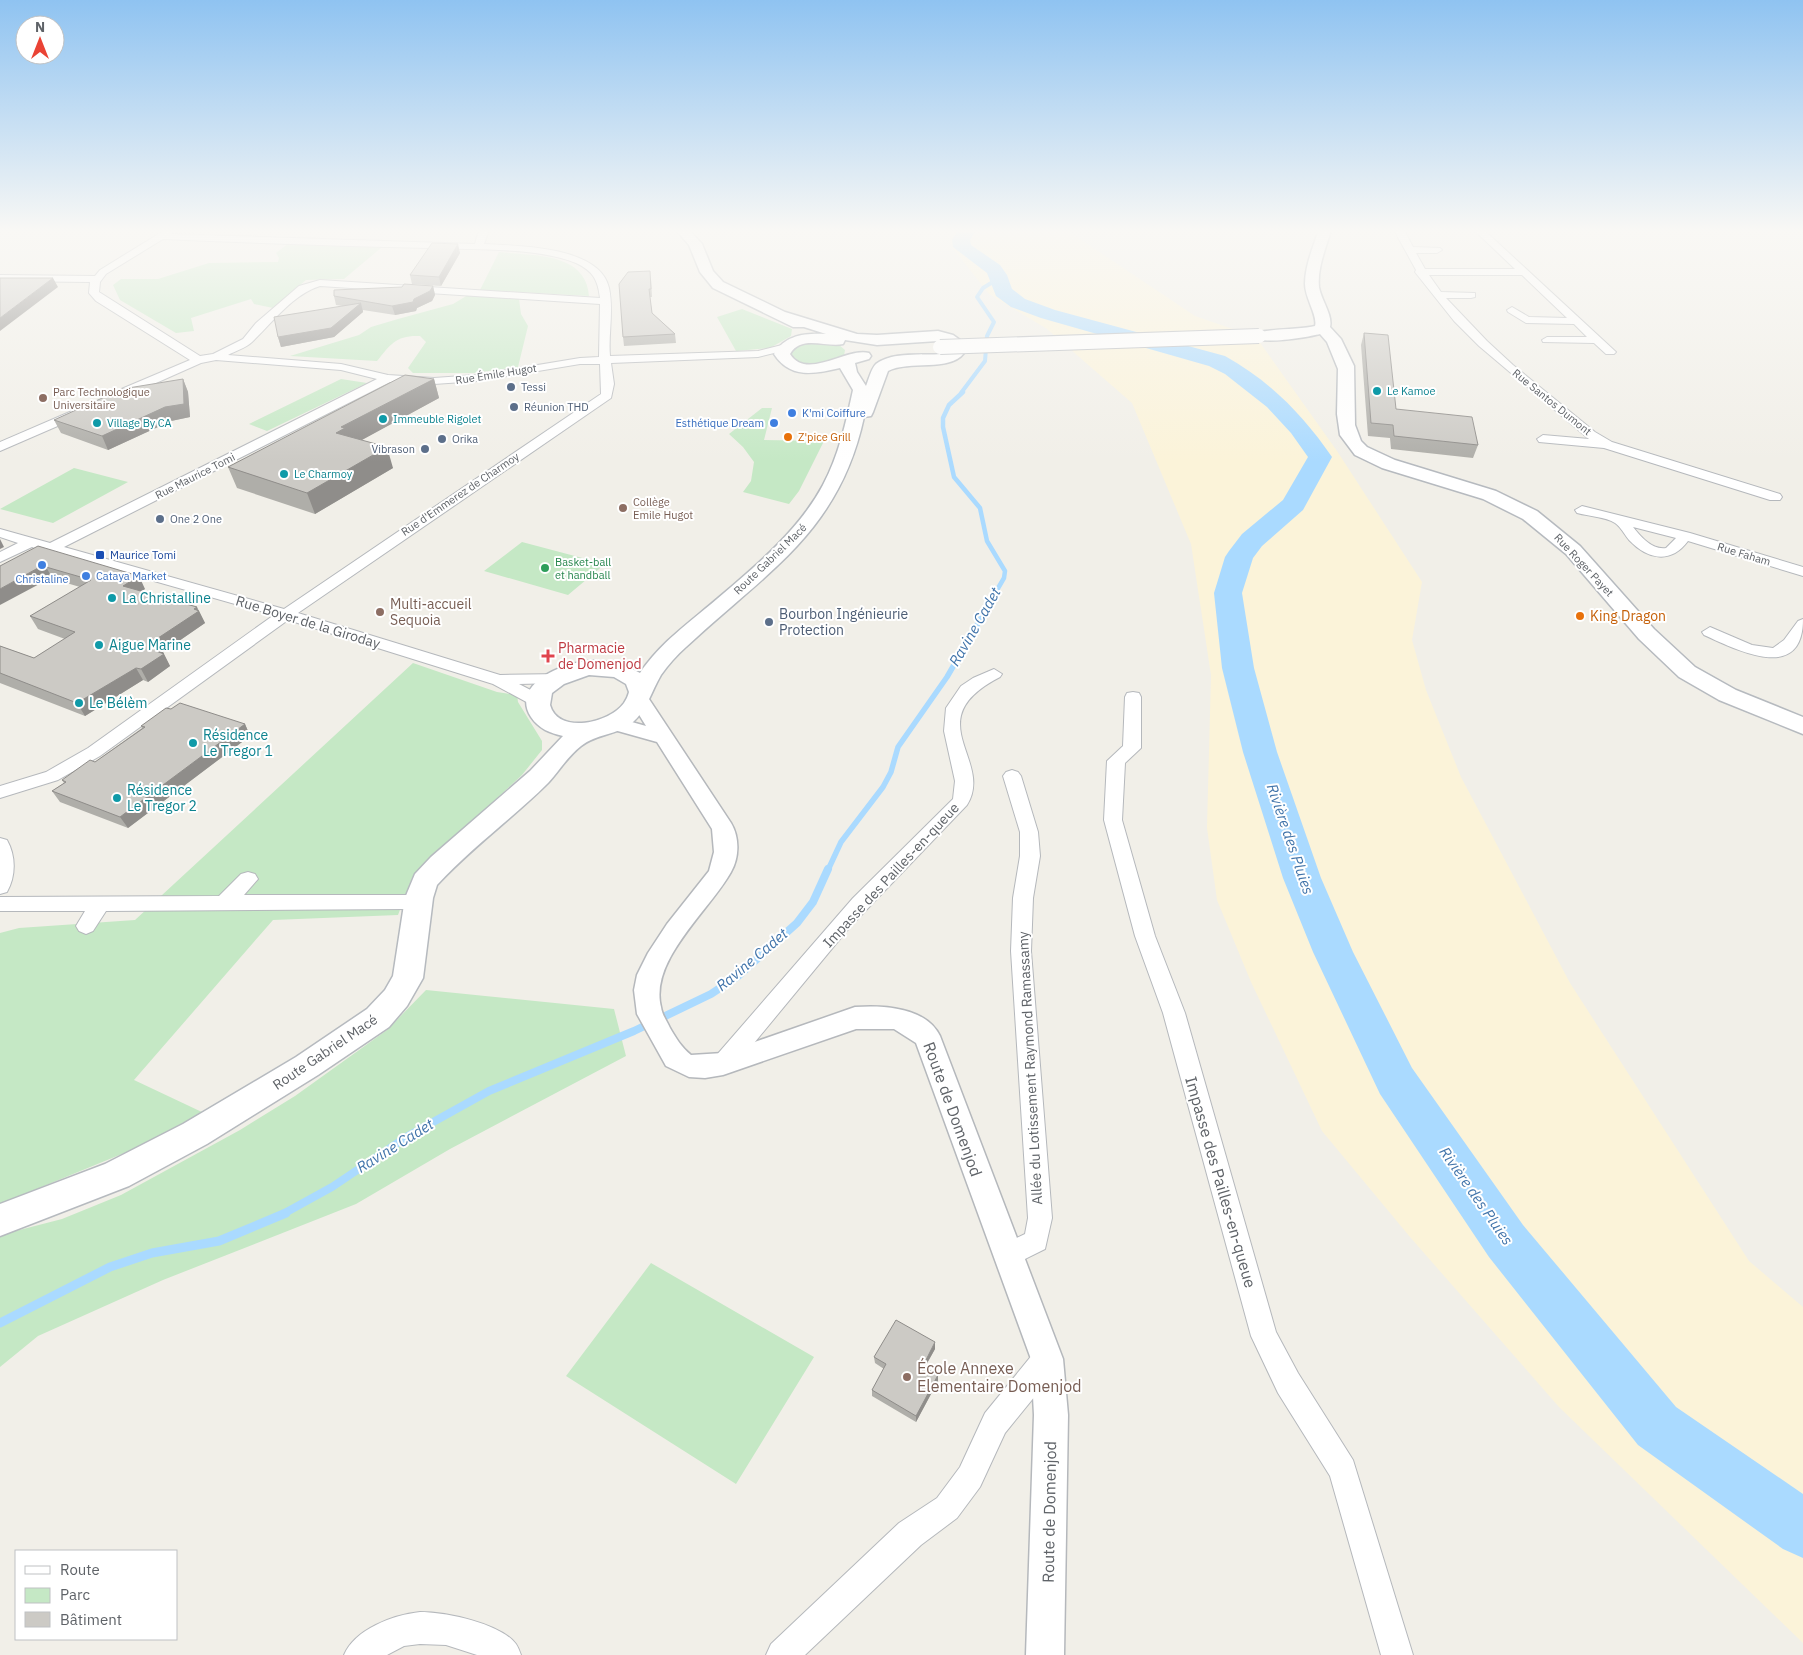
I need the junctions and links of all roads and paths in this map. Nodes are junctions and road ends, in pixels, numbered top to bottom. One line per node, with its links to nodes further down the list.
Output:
1 (113, 307): 22 (street)
2 (281, 307): 20 (street)
3 (605, 307): 23 (street)
4 (762, 307): 9 (main road)
5 (1317, 307): 11 (main road)
6 (1449, 307): 27 (street, Rue Santos Dumont)
7 (1560, 307): 10 (street)
8 (1512, 310): 10 (street)
9 (788, 320): 13 (main road); 17 (main road); 25 (main road)
10 (1575, 321): 15 (street)
11 (1322, 329): 12 (main road); 16 (main road, Rue Roger Payet)
12 (1303, 334): 16 (main road); 21 (main road, bridge)
13 (828, 339): 17 (main road); 21 (main road)
14 (1547, 340): 15 (street)
15 (1596, 340): 18 (street)
16 (1337, 347): 52 (main road, Rue Roger Payet)
17 (789, 349): 19 (street, Rue Émile Hugot); 21 (main road)
18 (1610, 352)
19 (767, 354): 23 (street, Rue Émile Hugot)
20 (216, 357): 22 (street, Rue Émile Hugot); 24 (street, Rue Émile Hugot)
21 (849, 359): 25 (main road, Route Gabriel Macé)
22 (198, 360): 28 (street, Rue Émile Hugot)
23 (606, 360): 24 (street, Rue Émile Hugot); 39 (street, Rue d'Emmerez de Charmoy)
24 (388, 378): 35 (street, Rue Maurice Tomi)
25 (853, 428): 42 (main road, Route Gabriel Macé)
26 (1544, 439): 27 (street)
27 (1608, 444): 29 (street, Rue Santos Dumont)
28 (0, 447)
29 (1776, 497)
30 (1582, 510): 31 (street, Rue Faham)
31 (1619, 519): 33 (street, Rue Faham); 33 (street)
32 (0, 533): 34 (street, Rue Boyer de la Giroday)
33 (1685, 536): 38 (street, Rue Faham)
34 (30, 542): 35 (street, Rue Boyer de la Giroday); 36 (street)
35 (50, 548): 37 (street, Rue Maurice Tomi); 39 (street, Rue Boyer de la Giroday)
36 (0, 558)
37 (0, 572)
38 (1803, 572)
39 (286, 614): 46 (street, Rue Boyer de la Giroday); 57 (street)
40 (1803, 624): 41 (street)
41 (1710, 632)
42 (674, 644): 43 (main road, Route Gabriel Macé); 47 (main road, Route Gabriel Macé)
43 (606, 668): 45 (main road); 47 (main road)
44 (994, 674): 66 (street, Impasse des Pailles-en-queue)
45 (557, 678): 46 (street, Rue Boyer de la Giroday); 49 (main road)
46 (499, 680): 49 (street, Rue Boyer de la Giroday)
47 (641, 695): 50 (main road); 54 (street, Route de Domenjod)
48 (1133, 696): 74 (street, Impasse des Pailles-en-queue)
49 (538, 701): 51 (main road)
50 (614, 723): 53 (main road); 54 (street)
51 (551, 724): 53 (main road); 56 (main road)
52 (1803, 726)
53 (591, 730): 56 (main road, Route Gabriel Macé)
54 (665, 738): 66 (street, Route de Domenjod)
55 (1012, 776): 68 (street, Allée du Lotissement Raymond Ramassamy)
56 (539, 777): 61 (main road, Route Gabriel Macé)
57 (0, 792)
58 (0, 845): 60 (street)
59 (248, 879): 62 (street)
60 (0, 887)
61 (419, 898): 62 (street); 67 (main road, Route Gabriel Macé)
62 (224, 903): 64 (street)
63 (0, 904): 64 (street)
64 (100, 904): 65 (street)
65 (86, 926)
66 (722, 1064): 68 (street, Route de Domenjod)
67 (0, 1220)
68 (1007, 1256): 69 (street, Route de Domenjod)
69 (1047, 1359): 72 (street); 73 (street, Route de Domenjod)
70 (360, 1655): 71 (street)
71 (505, 1655)
72 (782, 1655)
73 (1045, 1655)
74 (1397, 1655)

